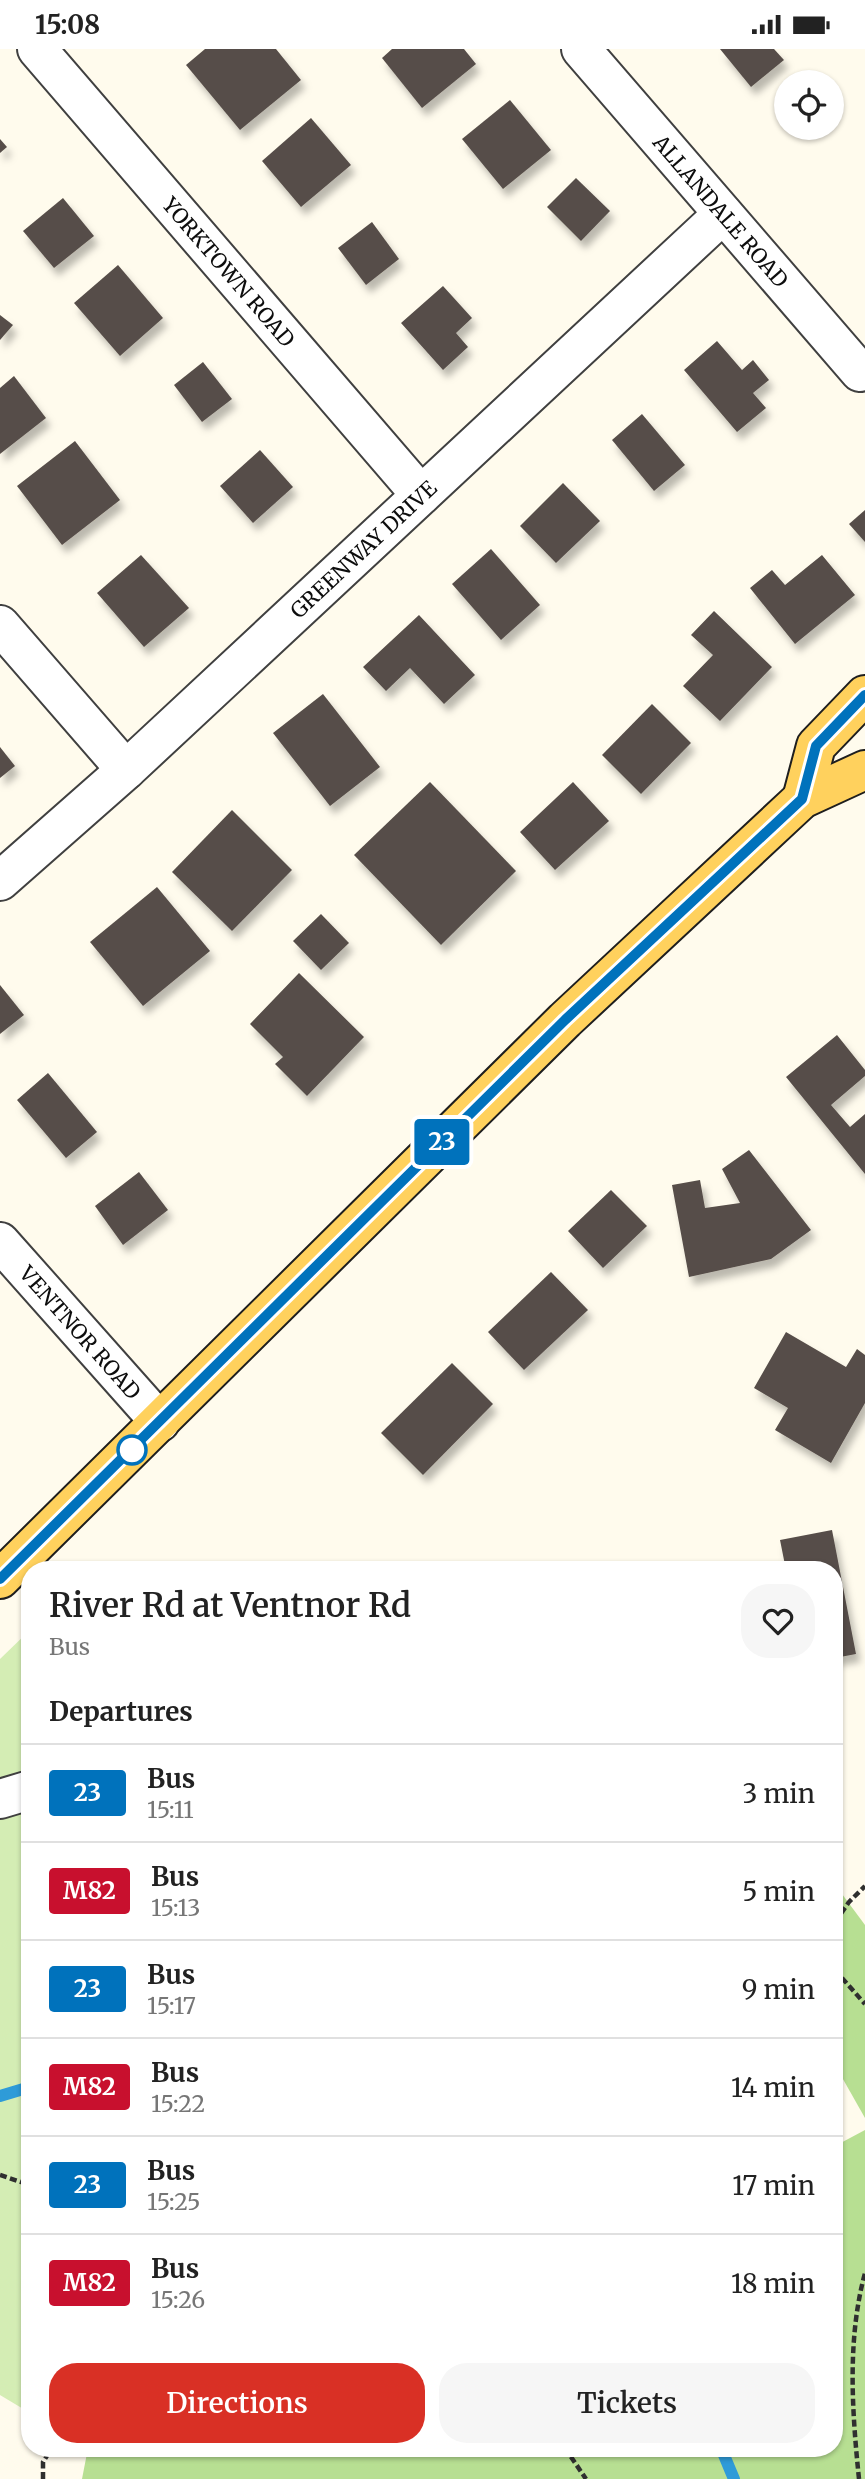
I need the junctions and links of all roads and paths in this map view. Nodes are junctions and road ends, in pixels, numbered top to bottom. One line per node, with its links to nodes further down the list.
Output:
1 (37, 49): 5 (street, YORKTOWN ROAD)
2 (581, 49): 3 (street, ALLANDALE ROAD)
3 (723, 214): 4 (street, ALLANDALE ROAD); 5 (street, GREENWAY DRIVE)
4 (860, 372)
5 (421, 495): 8 (street, GREENWAY DRIVE)
6 (0, 625): 8 (street)
7 (865, 695): 10 (main road)
8 (126, 770): 11 (street, GREENWAY DRIVE)
9 (865, 770): 10 (main road)
10 (802, 799): 13 (main road)
11 (0, 881)
12 (0, 1242): 13 (street, VENTNOR ROAD)
13 (160, 1422): 14 (main road)
14 (0, 1579)
15 (21, 1793): 16 (street)
16 (0, 1799)
17 (865, 1886): 18 (path)
18 (843, 1911)
19 (843, 1979): 20 (path)
20 (865, 2004)
21 (0, 2175): 22 (path)
22 (21, 2182)
23 (865, 2273): 28 (path)
24 (46, 2457): 26 (path)
25 (571, 2457): 27 (path)
26 (43, 2479)
27 (586, 2479)
28 (859, 2479)

